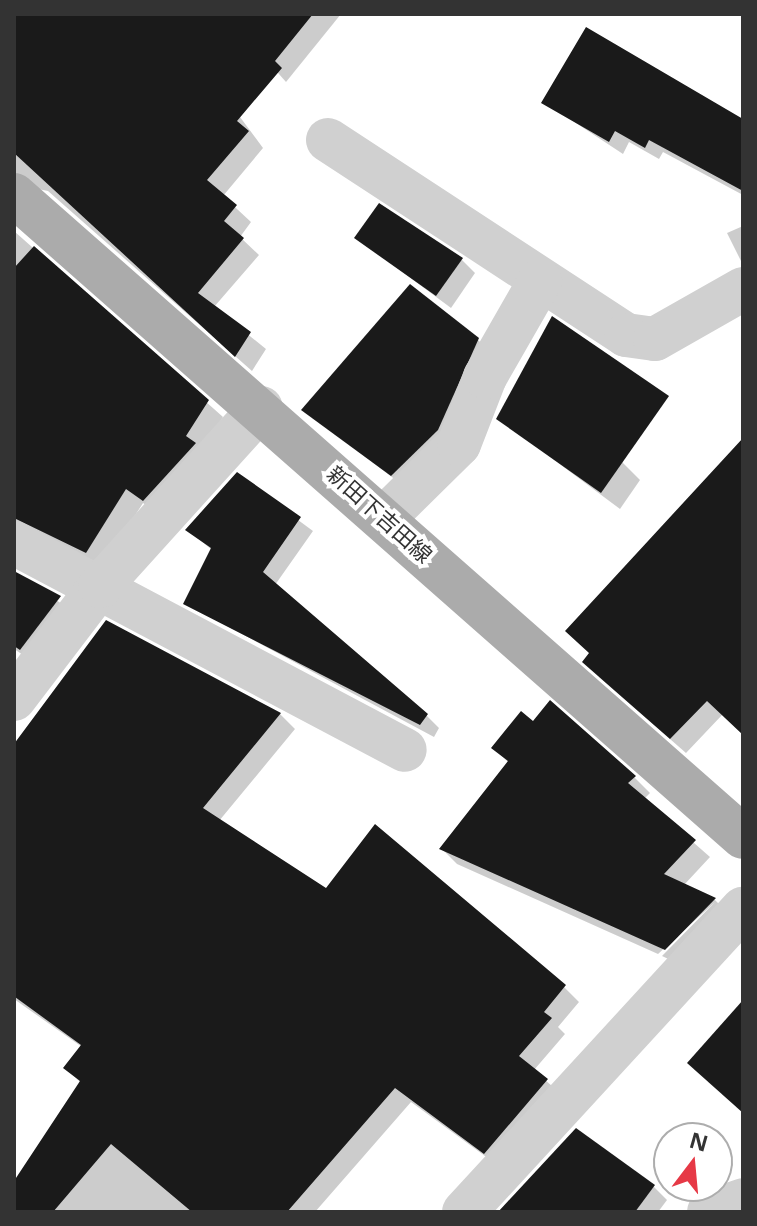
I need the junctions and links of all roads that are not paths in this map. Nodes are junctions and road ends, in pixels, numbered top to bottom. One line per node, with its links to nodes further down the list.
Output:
1 (328, 140): 3 (street)
2 (14, 195): 5 (main road, 新田下吉田線)
3 (540, 281): 4 (street); 6 (street)
4 (743, 289)
5 (261, 408): 6 (main road, 新田下吉田線); 8 (street)
6 (384, 518): 11 (main road, 新田下吉田線)
7 (14, 543): 8 (street)
8 (100, 586): 9 (street); 10 (street)
9 (14, 699)
10 (405, 750)
11 (743, 837)
12 (743, 909): 14 (street)
13 (743, 1200): 15 (street)
14 (464, 1212)
15 (709, 1212)

